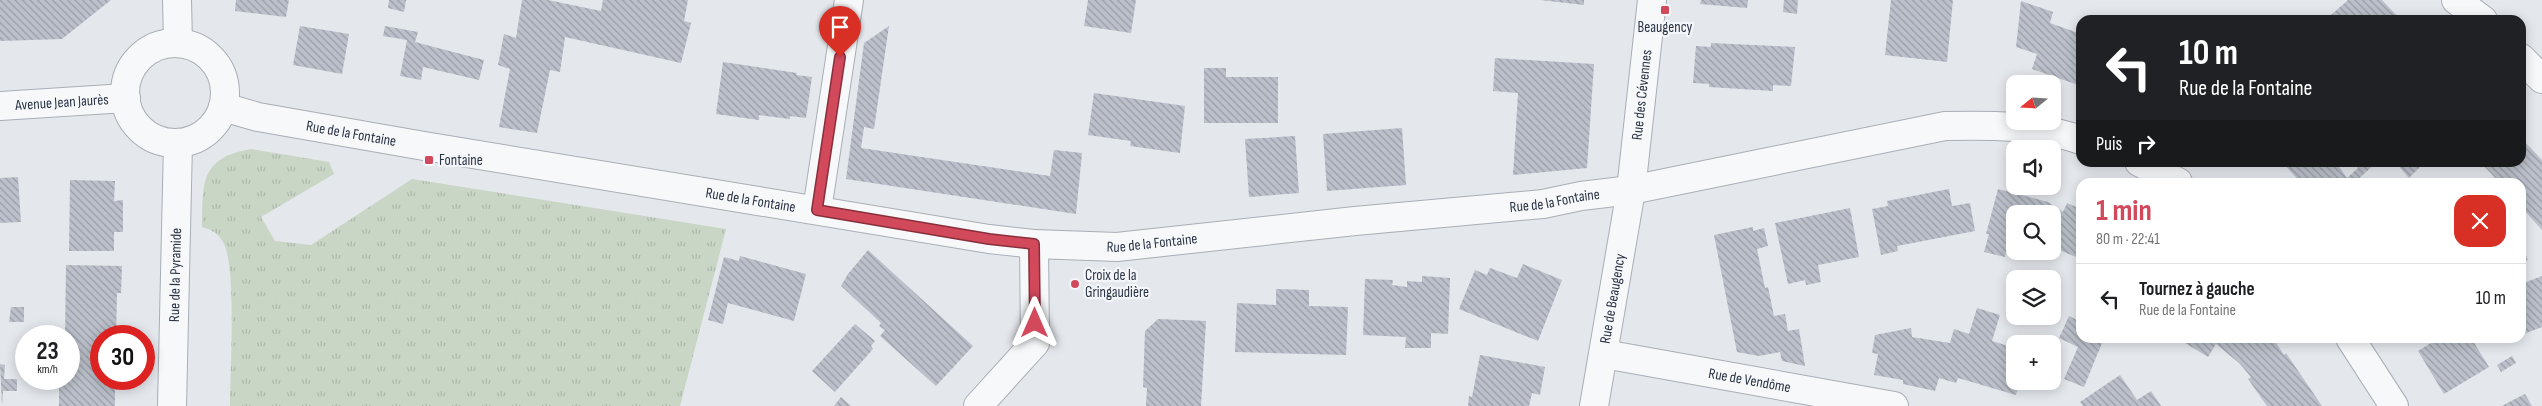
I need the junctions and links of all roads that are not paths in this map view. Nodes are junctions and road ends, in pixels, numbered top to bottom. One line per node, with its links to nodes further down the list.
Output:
1 (177, 0): 6 (street)
2 (849, 0): 17 (street)
3 (1652, 0): 16 (street, Rue des Cévennes)
4 (2456, 0): 5 (street)
5 (2476, 15)
6 (178, 42): 9 (street); 11 (street)
7 (2526, 63): 8 (street)
8 (2542, 79)
9 (126, 98): 10 (street, Avenue Jean Jaurès); 13 (street)
10 (0, 106)
11 (223, 107): 13 (street); 17 (street, Rue de la Fontaine)
12 (2076, 138): 16 (street, Rue de la Fontaine)
13 (178, 143): 21 (street, Rue de la Pyramide)
14 (2149, 167): 15 (street)
15 (2170, 178)
16 (1631, 190): 18 (street, Rue de la Fontaine); 20 (street, Rue de Beaugency)
17 (817, 210): 18 (street, Rue de la Fontaine)
18 (1034, 244): 22 (street)
19 (2353, 343): 25 (street)
20 (1604, 354): 23 (street, Rue de Beaugency); 24 (street, Rue de Vendôme)
21 (172, 406)
22 (978, 406)
23 (1594, 406)
24 (1894, 406)
25 (2394, 406)

